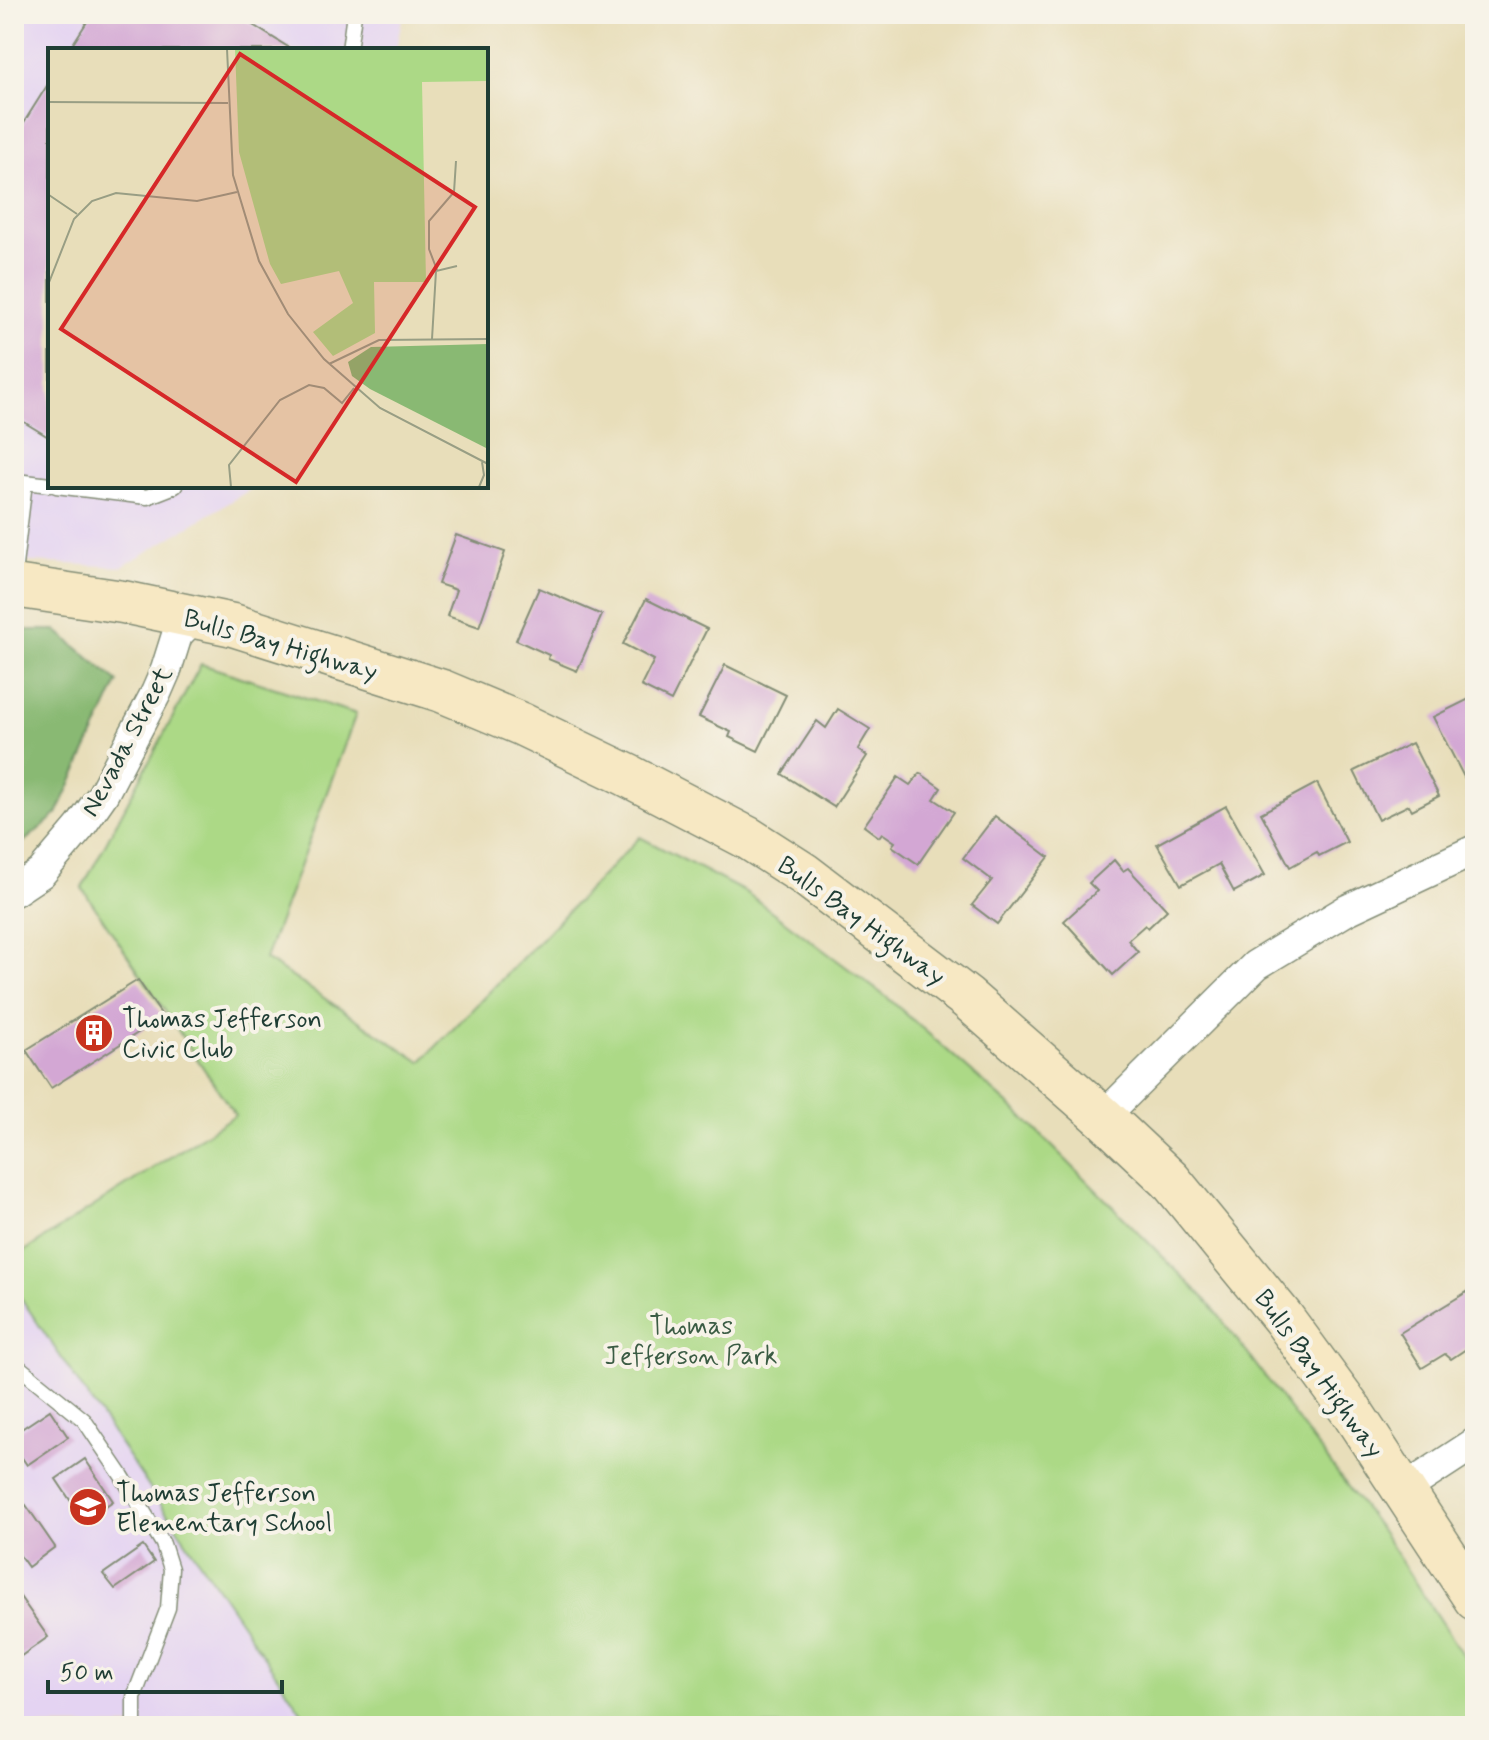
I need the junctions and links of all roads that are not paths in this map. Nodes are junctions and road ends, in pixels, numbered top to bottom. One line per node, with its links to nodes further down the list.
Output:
1 (354, 14): 2 (lane)
2 (349, 48)
3 (48, 485): 6 (lane)
4 (73, 488): 5 (lane)
5 (170, 488)
6 (14, 574)
7 (14, 586): 8 (main road, Bulls Bay Highway)
8 (193, 618): 10 (street, Nevada Street); 11 (main road, Bulls Bay Highway)
9 (1475, 850): 11 (street)
10 (14, 891)
11 (1103, 1117): 14 (main road, Bulls Bay Highway)
12 (14, 1363): 16 (lane)
13 (1475, 1443): 14 (street)
14 (1403, 1490): 15 (main road, Bulls Bay Highway)
15 (1475, 1599)
16 (134, 1726)

